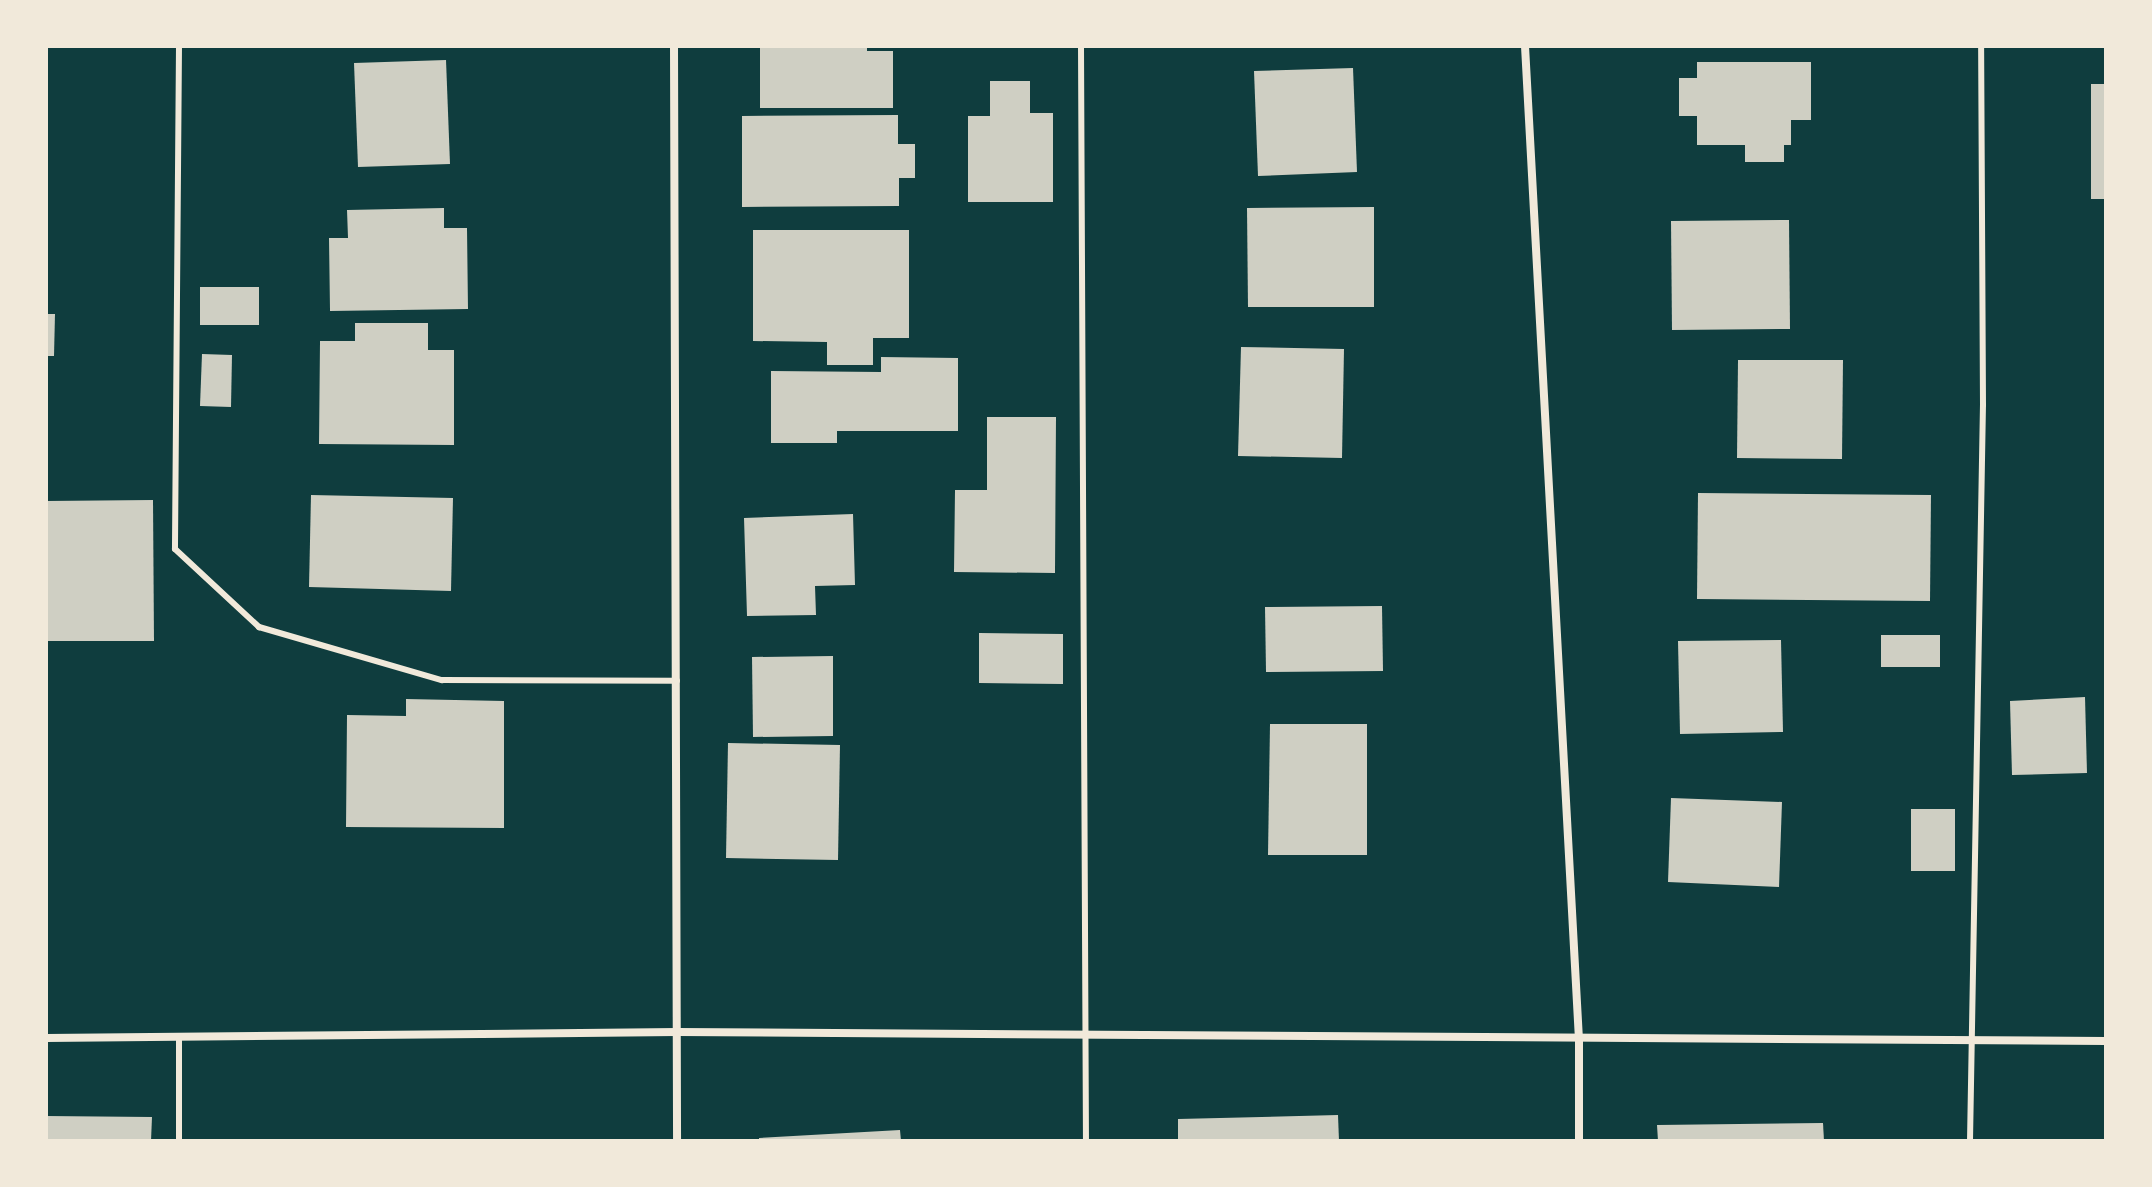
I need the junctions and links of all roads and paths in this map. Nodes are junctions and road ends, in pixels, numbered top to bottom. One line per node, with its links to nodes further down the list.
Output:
1 (179, 46): 6 (lane)
2 (674, 46): 6 (street)
3 (1081, 46): 8 (lane)
4 (1525, 46): 11 (street)
5 (1981, 46): 13 (lane)
6 (677, 681): 7 (street)
7 (677, 1032): 8 (street); 10 (street); 15 (street)
8 (1086, 1034): 11 (street); 16 (lane)
9 (46, 1038): 10 (street)
10 (179, 1038): 14 (lane)
11 (1579, 1041): 13 (street); 17 (street)
12 (2106, 1041): 13 (street)
13 (1970, 1043): 18 (lane)
14 (179, 1141)
15 (677, 1141)
16 (1086, 1141)
17 (1579, 1141)
18 (1970, 1141)

